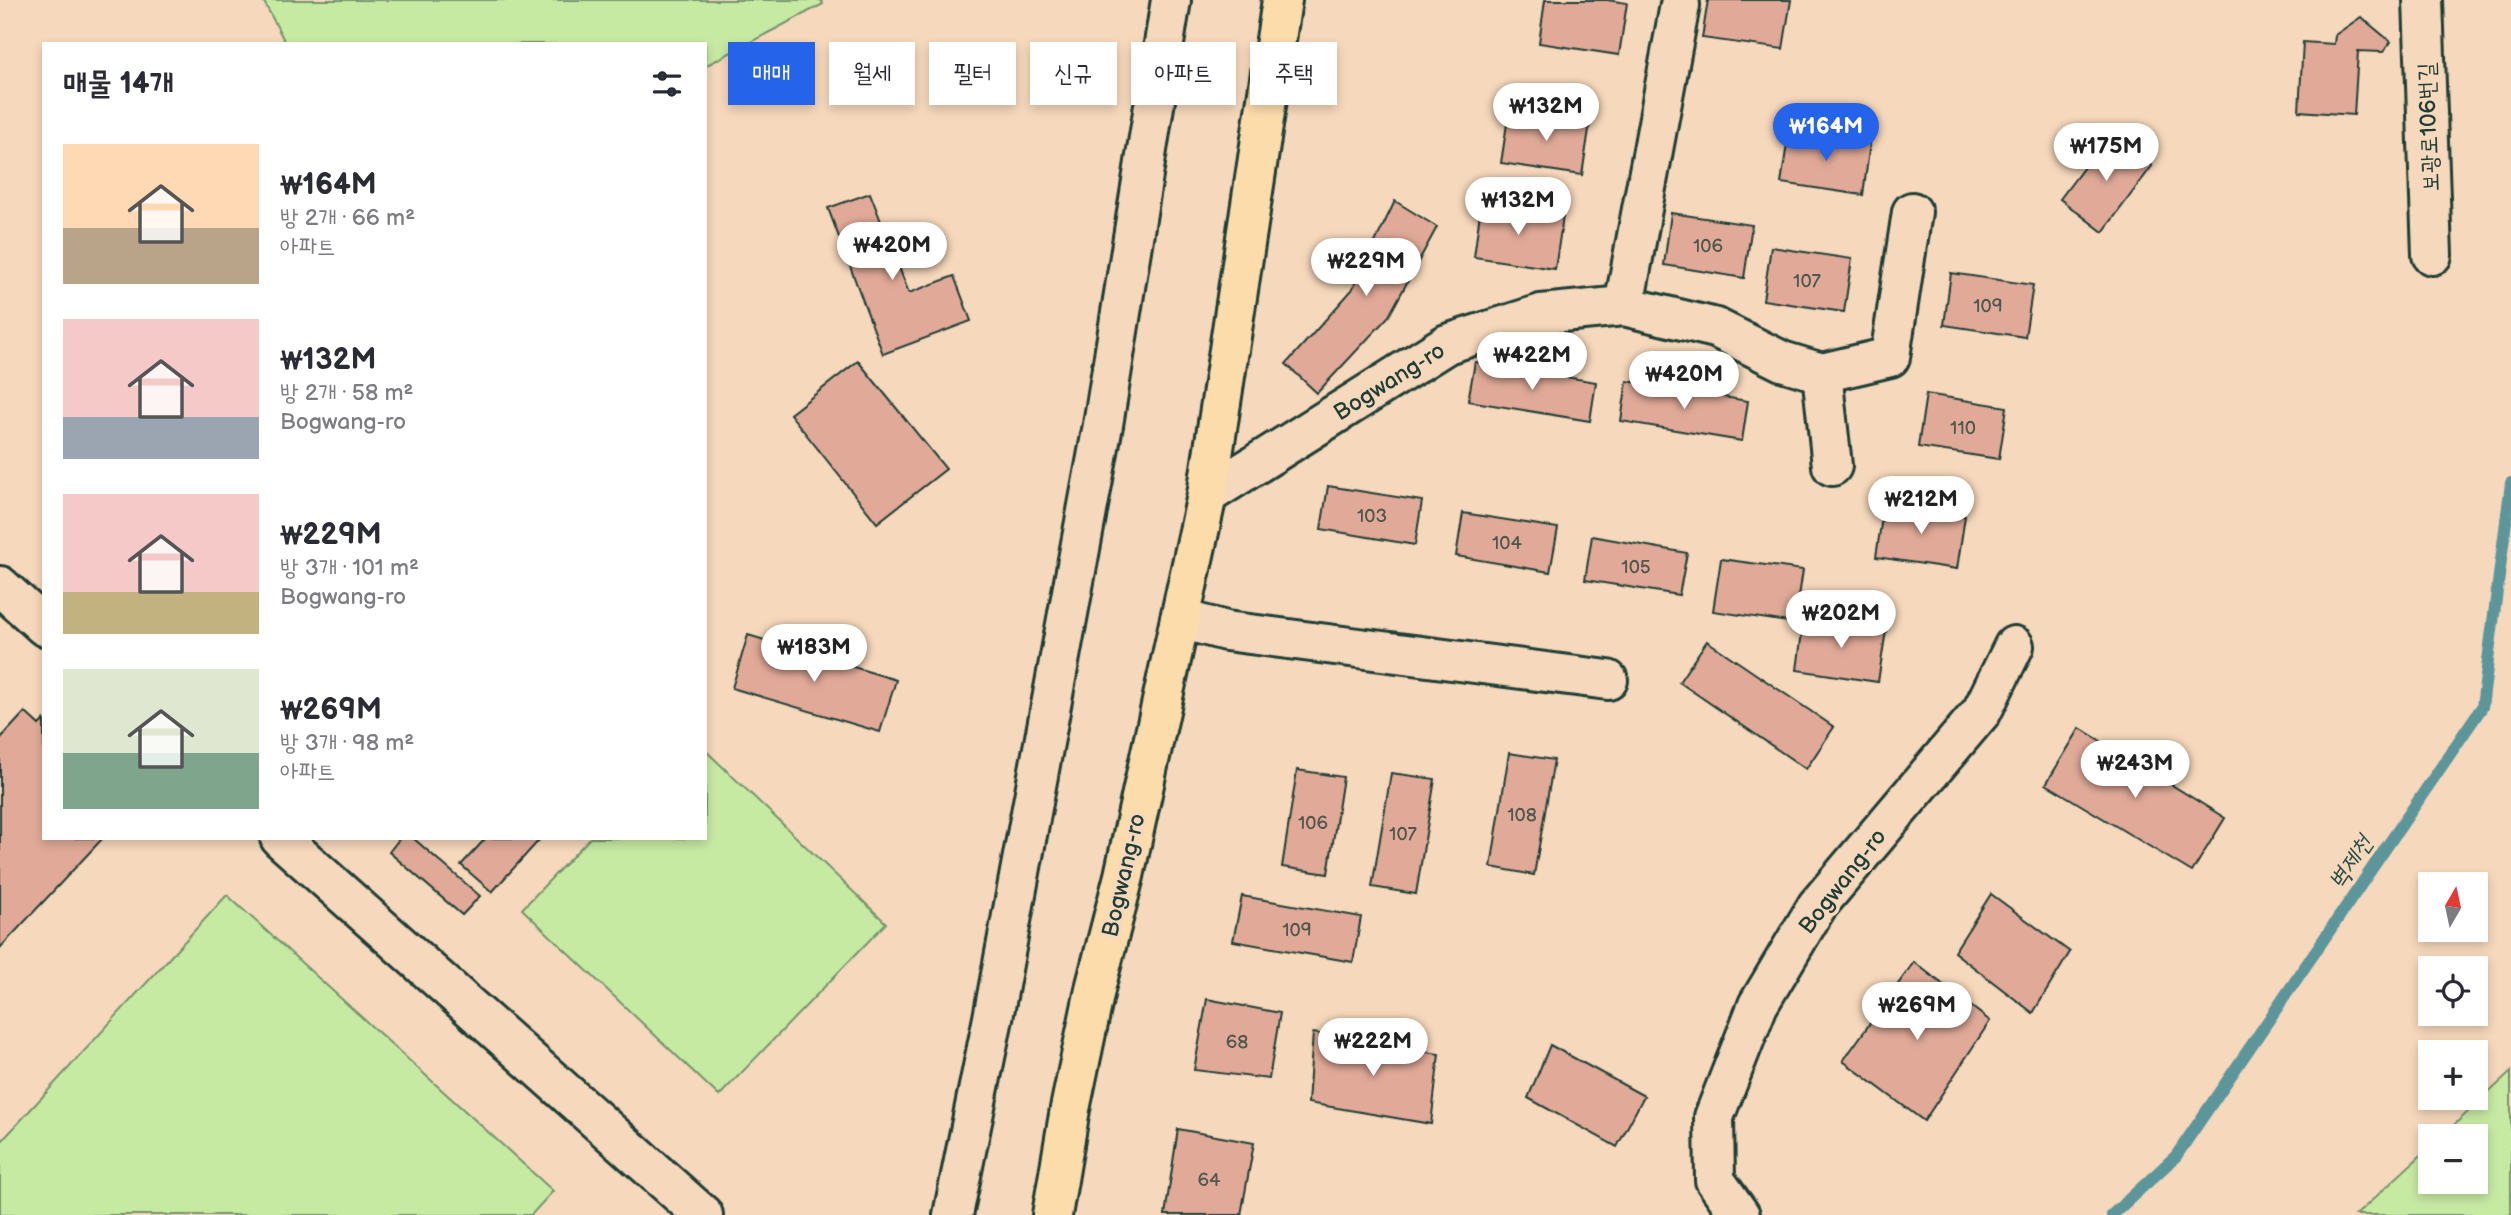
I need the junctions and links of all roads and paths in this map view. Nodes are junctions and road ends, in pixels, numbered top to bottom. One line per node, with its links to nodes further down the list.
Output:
1 (1171, 0): 18 (lane)
2 (1282, 0): 10 (main road, Bogwang-ro)
3 (2423, 0): 6 (lane, 보광로106번길)
4 (1680, 5): 7 (lane)
5 (1912, 212): 8 (lane, Bogwang-ro)
6 (2432, 255)
7 (1625, 306): 8 (lane, Bogwang-ro); 10 (lane, Bogwang-ro)
8 (1822, 373): 9 (lane)
9 (1832, 466)
10 (1207, 495): 12 (main road, Bogwang-ro)
11 (0, 586): 13 (lane)
12 (1180, 619): 15 (lane); 19 (main road, Bogwang-ro)
13 (42, 624)
14 (2014, 646): 20 (lane, Bogwang-ro)
15 (1608, 680)
16 (282, 840): 17 (lane)
17 (704, 1215)
18 (953, 1215)
19 (1052, 1215)
20 (1740, 1215)

